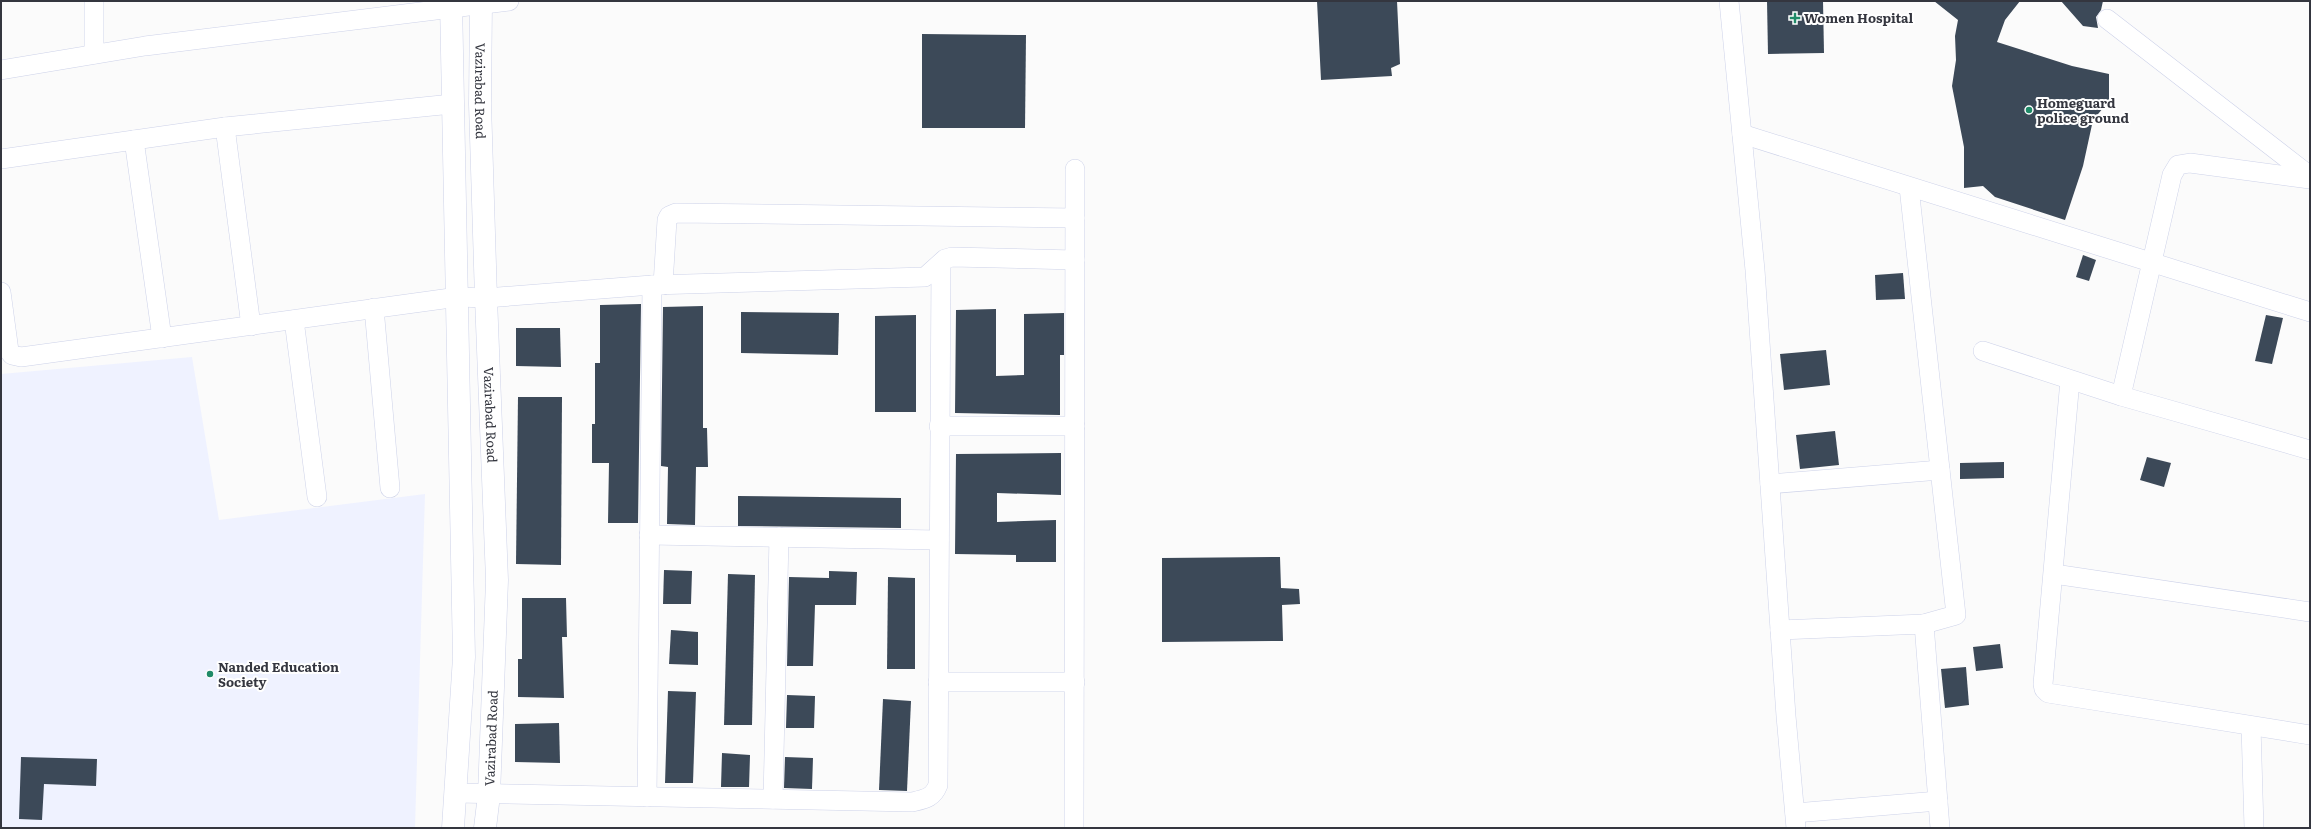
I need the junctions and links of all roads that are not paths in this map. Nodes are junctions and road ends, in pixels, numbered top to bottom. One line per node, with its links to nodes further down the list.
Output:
1 (94, 1): 7 (street)
2 (509, 1): 4 (street)
3 (1729, 1): 11 (street)
4 (481, 3): 5 (street); 24 (main road, Vazirabad Road)
5 (451, 4): 7 (street); 9 (main road)
6 (2107, 19): 15 (street)
7 (94, 54): 8 (street)
8 (1, 70)
9 (452, 104): 10 (street); 23 (main road)
10 (225, 128): 12 (street); 28 (street)
11 (1742, 134): 16 (street); 37 (street)
12 (134, 140): 13 (street); 29 (street)
13 (1, 159)
14 (1075, 168): 17 (street)
15 (2310, 177): 20 (street)
16 (1909, 187): 20 (street); 36 (street)
17 (1075, 218): 18 (street); 21 (street)
18 (1075, 260): 19 (street); 34 (street)
19 (941, 264): 21 (street); 33 (street)
20 (2152, 264): 26 (street); 32 (street)
21 (658, 285): 24 (street); 40 (street)
22 (1, 292): 29 (street)
23 (458, 297): 24 (street); 25 (street); 51 (main road)
24 (486, 298): 52 (main road, Vazirabad Road)
25 (374, 308): 27 (street); 38 (street)
26 (2310, 312)
27 (294, 320): 28 (street); 39 (street)
28 (251, 326): 29 (street)
29 (162, 338)
30 (1983, 351): 31 (street)
31 (2070, 380): 32 (street); 43 (street)
32 (2121, 396): 35 (street)
33 (939, 426): 34 (street); 42 (street)
34 (1075, 426): 48 (street)
35 (2310, 450)
36 (1940, 470): 37 (street); 45 (street)
37 (1770, 484): 46 (street)
38 (390, 488)
39 (317, 497)
40 (649, 535): 41 (street); 53 (street)
41 (779, 537): 42 (street); 54 (street)
42 (939, 540): 47 (street)
43 (2054, 574): 44 (street); 49 (street)
44 (2310, 612)
45 (1924, 624): 46 (street); 55 (street)
46 (1780, 630): 56 (street)
47 (938, 682): 48 (street); 54 (street)
48 (1075, 682): 59 (street)
49 (2251, 726): 50 (street); 61 (street)
50 (2310, 734)
51 (456, 793): 52 (street); 57 (main road)
52 (489, 796): 53 (street); 58 (main road, Vazirabad Road)
53 (647, 796): 54 (street)
54 (773, 799)
55 (1938, 801): 56 (street); 60 (street)
56 (1796, 821)
57 (453, 828)
58 (486, 828)
59 (1074, 828)
60 (1940, 828)
61 (2254, 828)

